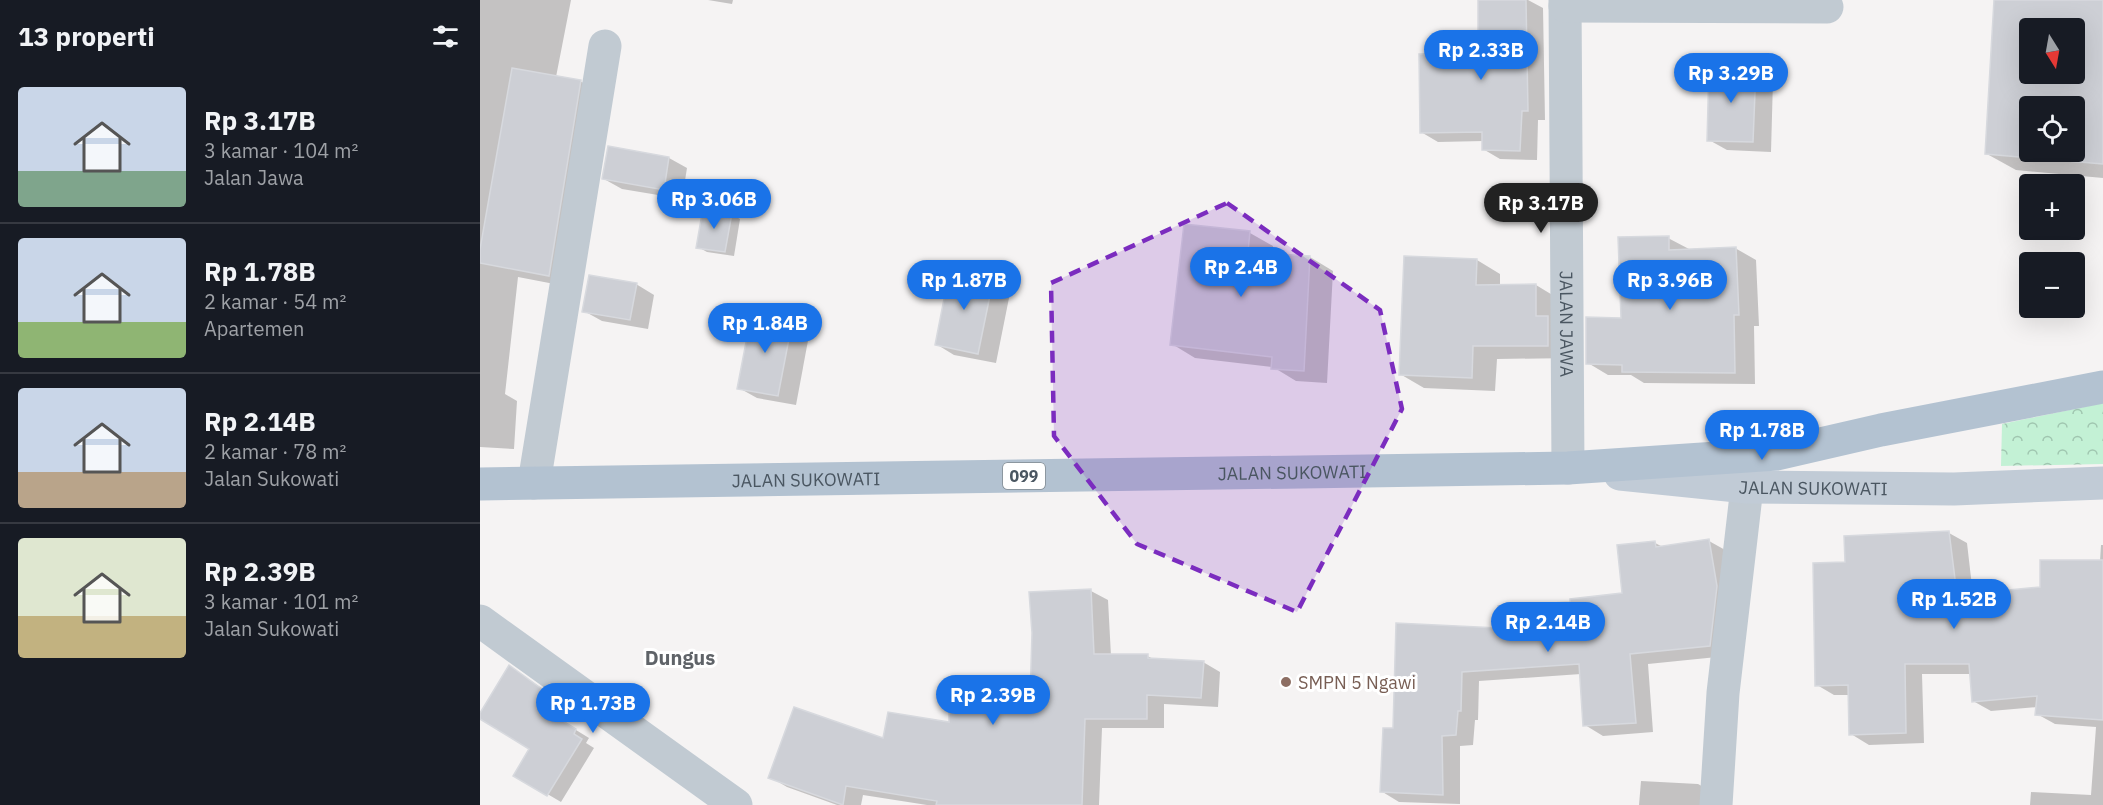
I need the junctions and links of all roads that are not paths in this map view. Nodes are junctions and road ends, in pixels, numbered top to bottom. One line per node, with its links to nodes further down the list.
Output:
1 (1565, 3): 2 (street); 5 (street, JALAN JAWA)
2 (1827, 7)
3 (606, 46): 6 (street)
4 (2103, 387): 5 (main road)
5 (1568, 468): 6 (main road, JALAN SUKOWATI / 099); 9 (main road, JALAN SUKOWATI / 099)
6 (534, 483): 8 (main road, JALAN SUKOWATI / 099)
7 (2103, 483): 9 (main road, JALAN SUKOWATI / 099)
8 (480, 484)
9 (1747, 487): 12 (street)
10 (480, 621): 11 (street)
11 (736, 805)
12 (1716, 805)

